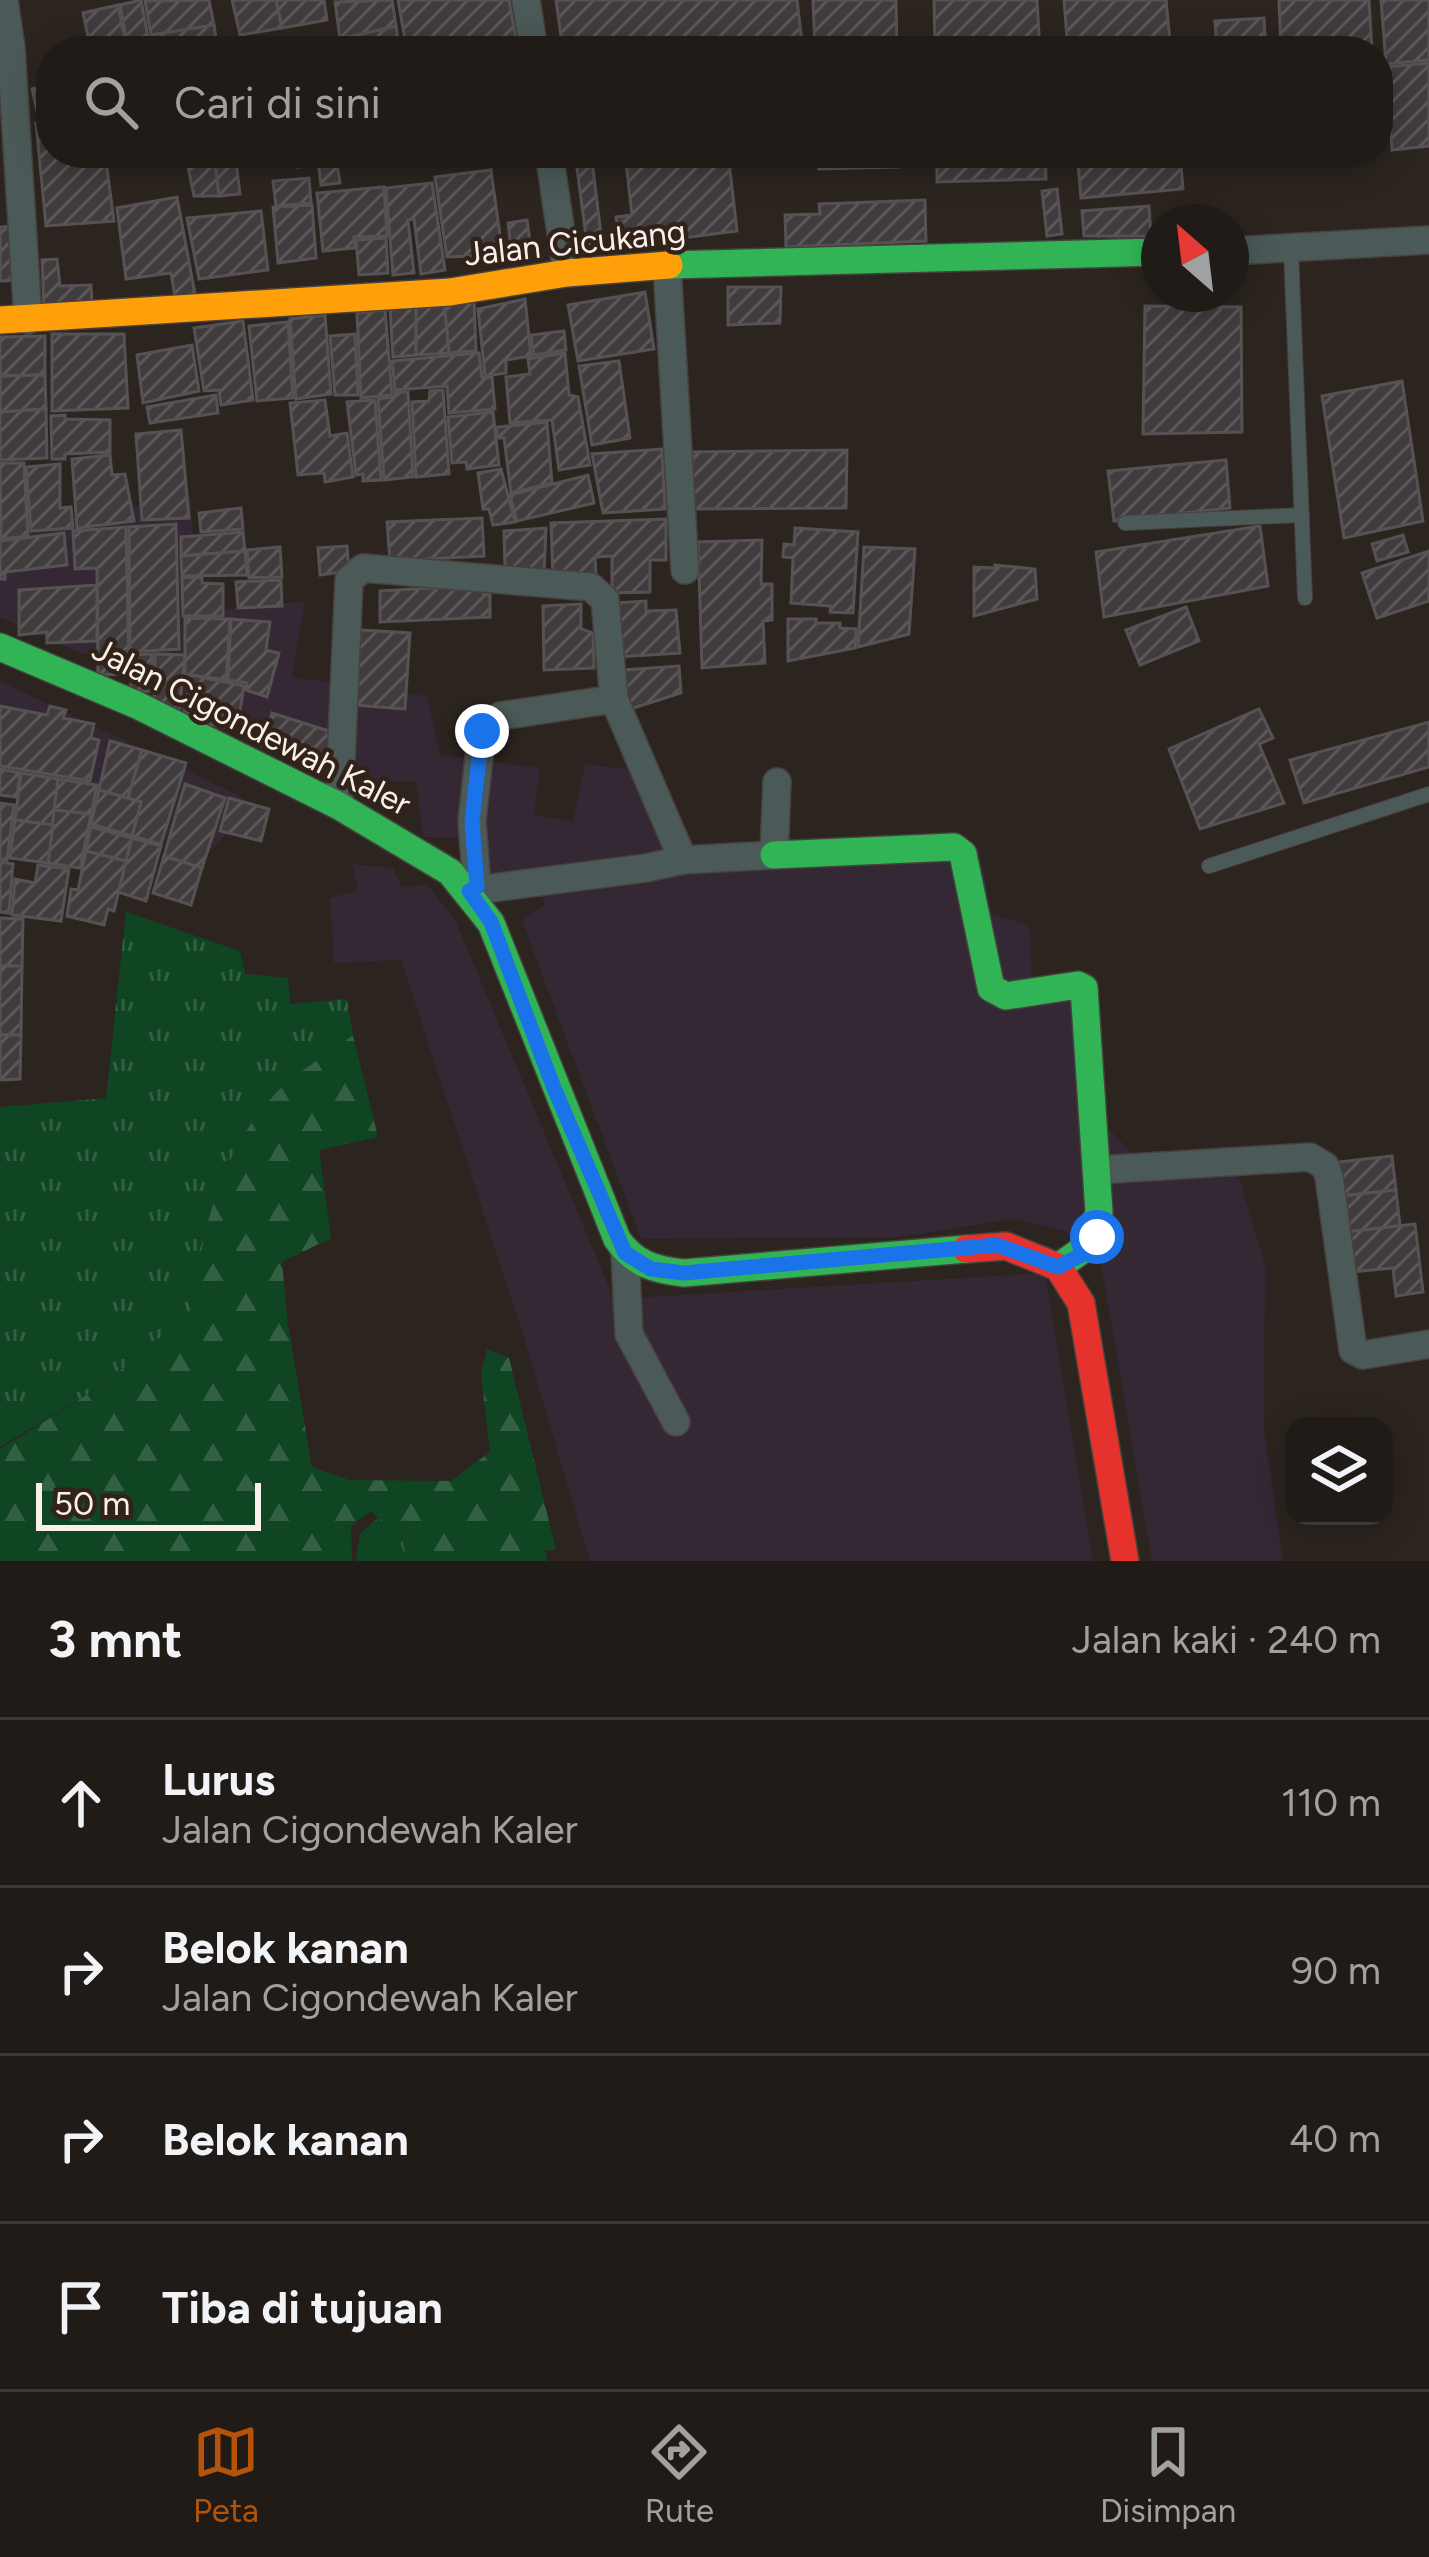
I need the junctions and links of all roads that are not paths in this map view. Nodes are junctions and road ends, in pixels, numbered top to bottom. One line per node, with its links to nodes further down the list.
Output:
1 (4, 0): 11 (street)
2 (526, 0): 3 (street)
3 (531, 36)
4 (551, 168): 10 (street)
5 (1429, 240): 6 (street)
6 (1291, 250): 7 (street); 12 (lane)
7 (1249, 251)
8 (1141, 253): 9 (street, Jalan Cicukang)
9 (667, 266): 10 (street, Jalan Cicukang); 14 (street)
10 (567, 273): 11 (street, Jalan Cicukang)
11 (14, 320)
12 (1302, 514): 13 (lane); 15 (lane)
13 (1125, 523)
14 (685, 570)
15 (1305, 598)
16 (0, 647): 20 (street, Jalan Cigondewah Kaler)
17 (614, 699): 20 (street); 22 (street); 24 (street)
18 (777, 782): 21 (street)
19 (1429, 794): 23 (lane)
20 (339, 806): 24 (street, Jalan Cigondewah Kaler)
21 (774, 855): 22 (street); 25 (street)
22 (683, 860): 24 (street)
23 (1209, 866)
24 (473, 889): 26 (street, Jalan Cigondewah Kaler)
25 (1097, 1170): 27 (street); 28 (street)
26 (625, 1253): 27 (street); 29 (street)
27 (1058, 1267): 30 (street)
28 (1429, 1344)
29 (676, 1422)
30 (1125, 1561)

